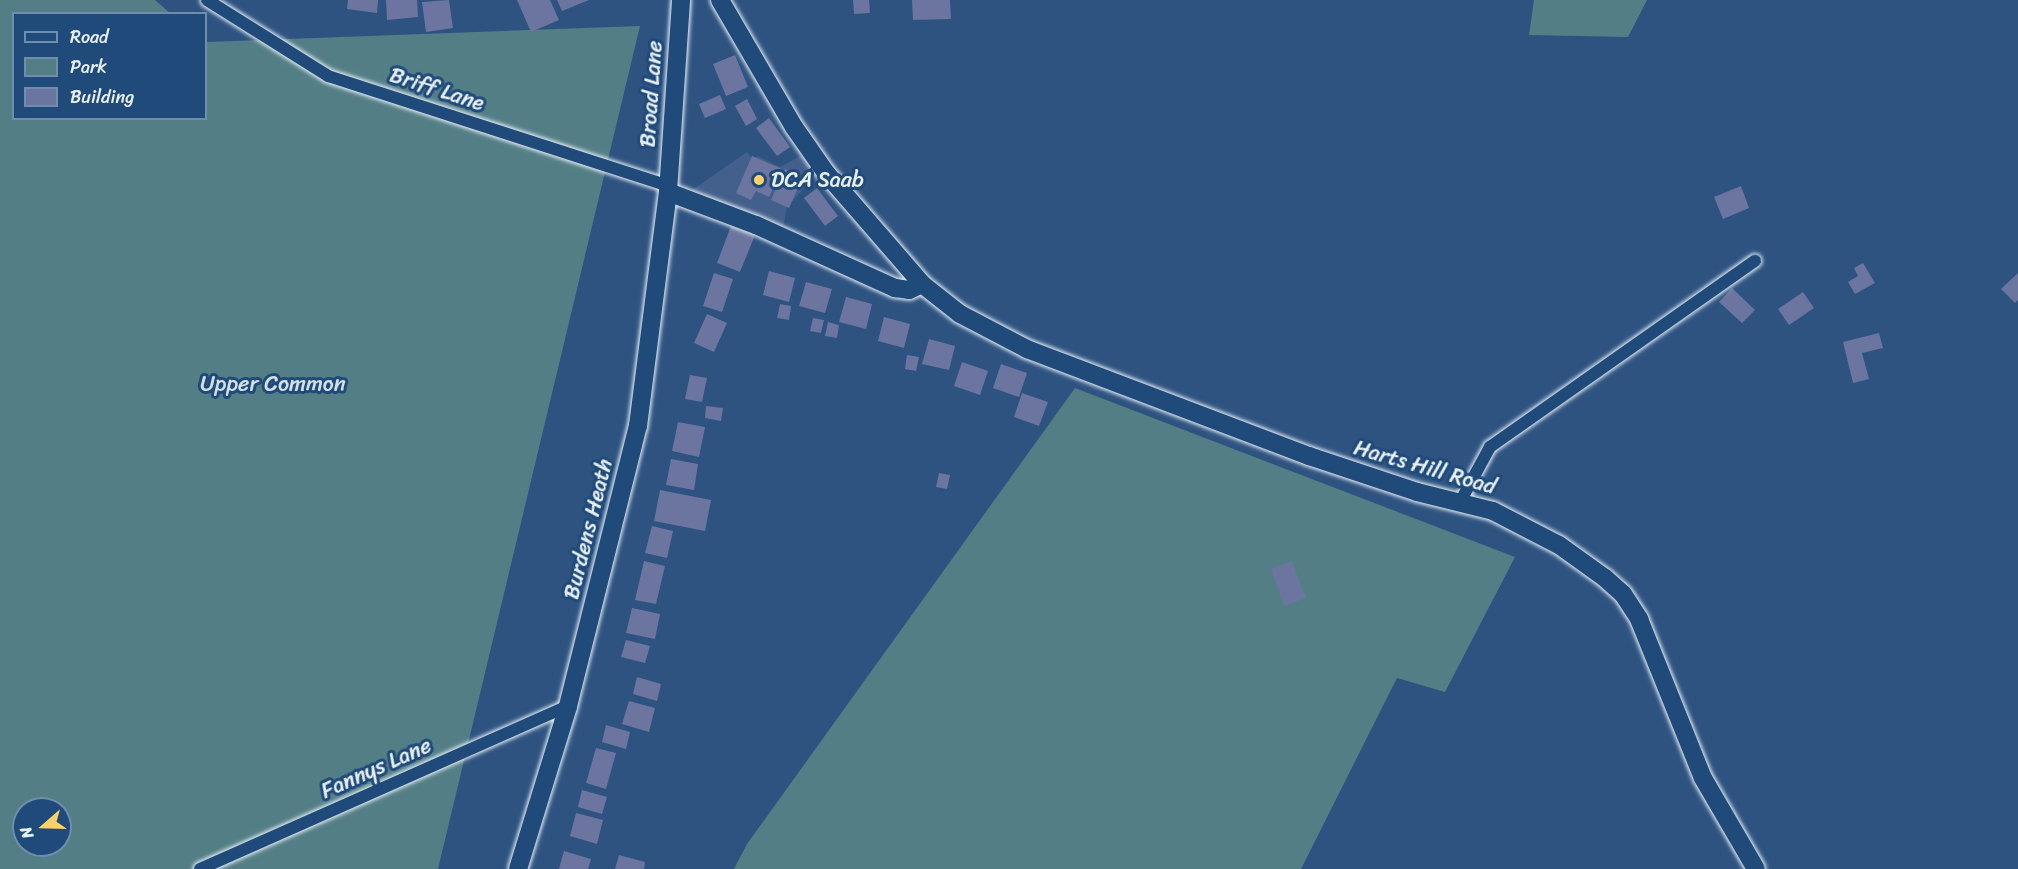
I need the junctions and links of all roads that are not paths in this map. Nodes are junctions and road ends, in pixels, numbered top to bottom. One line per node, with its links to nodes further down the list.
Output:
1 (207, 0): 4 (street, Briff Lane)
2 (681, 0): 4 (street, Broad Lane)
3 (720, 0): 6 (street, Harts Hill Road)
4 (668, 189): 6 (street); 8 (street, Burdens Heath)
5 (1755, 261): 7 (street)
6 (922, 284): 7 (street, Harts Hill Road)
7 (1460, 502): 11 (street, Harts Hill Road)
8 (568, 706): 9 (street, Fannys Lane); 10 (street, Burdens Heath)
9 (200, 869)
10 (518, 869)
11 (1756, 869)

